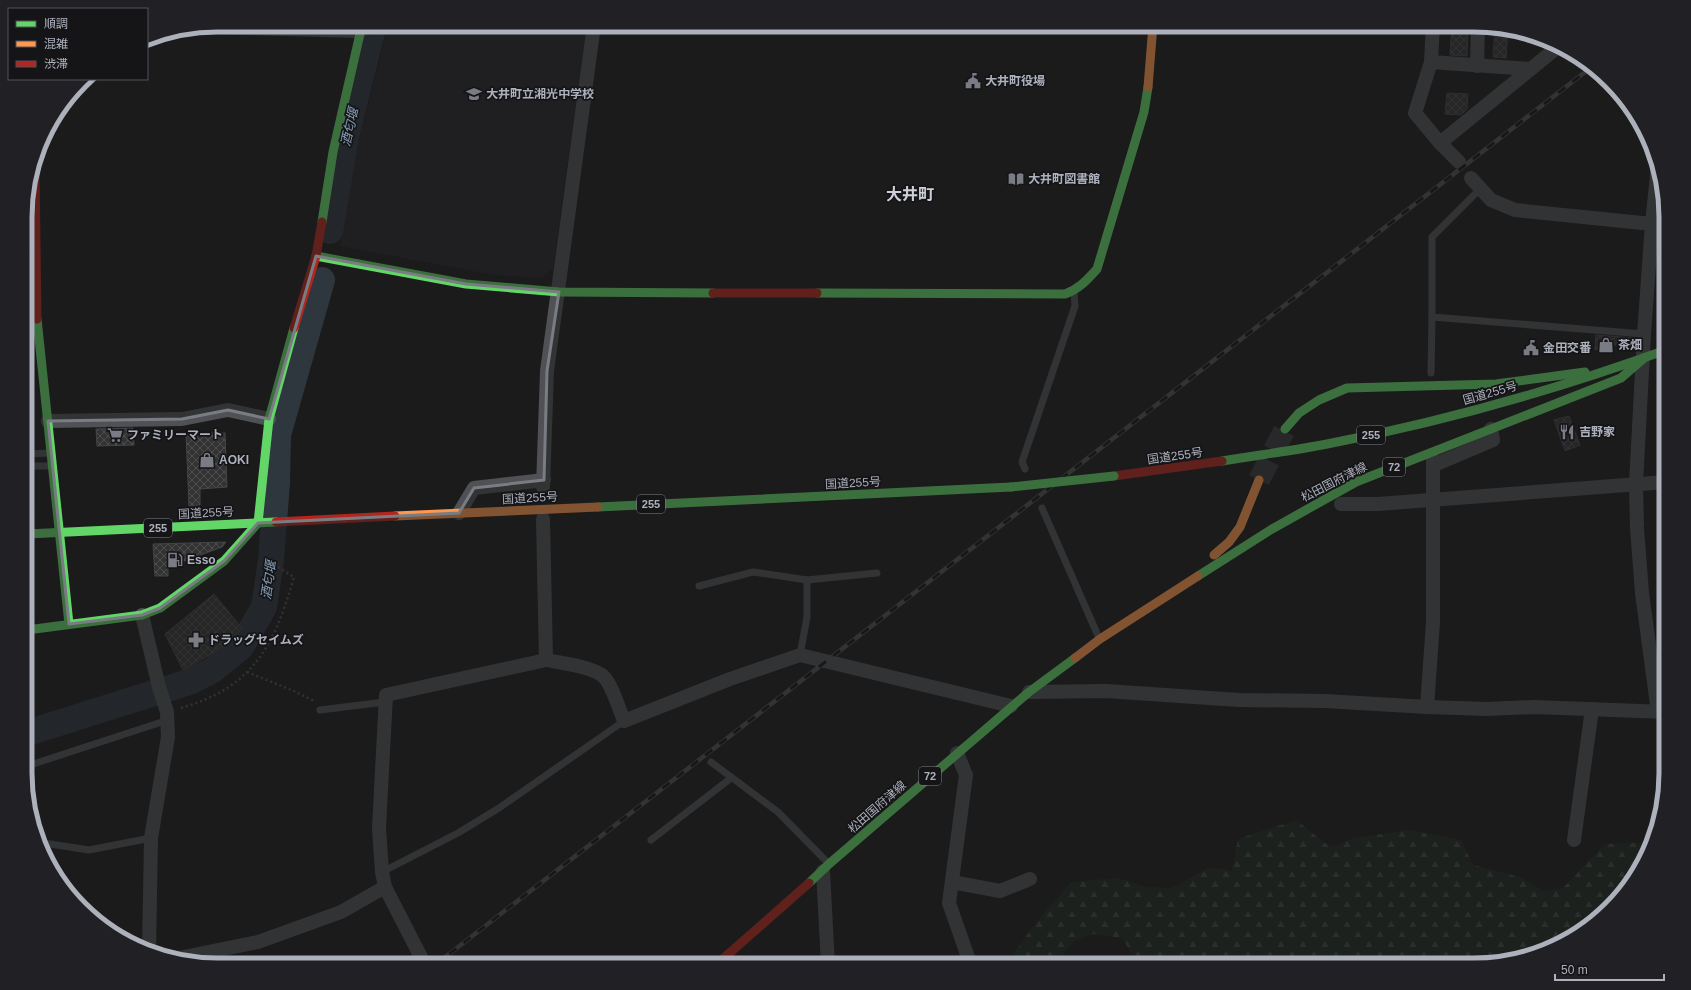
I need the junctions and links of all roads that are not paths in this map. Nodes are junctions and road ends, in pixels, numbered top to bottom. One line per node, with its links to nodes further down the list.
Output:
1 (360, 32): 17 (main road)
2 (593, 32): 18 (street)
3 (1152, 32): 19 (main road)
4 (1433, 32): 7 (street)
5 (1478, 32): 8 (street)
6 (1554, 50): 9 (street)
7 (1431, 62): 8 (street); 10 (street)
8 (1477, 66): 9 (street)
9 (1531, 69): 10 (street)
10 (1440, 143): 11 (street)
11 (1459, 162)
12 (1471, 178): 14 (street)
13 (1656, 186): 16 (street)
14 (1480, 189): 16 (street); 20 (lane)
15 (32, 212): 27 (main road)
16 (1652, 224): 21 (street)
17 (316, 256): 18 (main road); 26 (main road)
18 (559, 292): 19 (main road); 41 (street)
19 (1074, 292): 34 (lane)
20 (1432, 317): 21 (lane); 25 (lane)
21 (1644, 334): 23 (street)
22 (1659, 353): 23 (main road, 国道255号 / 255)
23 (1644, 358): 24 (main road, 国道255号 / 255); 29 (main road, 松田国府津線 / 72); 37 (street)
24 (1622, 366): 28 (main road); 41 (main road, 国道255号 / 255, bridge)
25 (1431, 373)
26 (269, 419): 27 (street); 43 (main road)
27 (48, 422): 30 (main road)
28 (1284, 429)
29 (1491, 429): 38 (street); 49 (main road, 松田国府津線 / 72)
30 (51, 453): 31 (lane); 33 (main road)
31 (32, 454)
32 (32, 466): 33 (lane)
33 (53, 466): 44 (main road)
34 (1025, 469)
35 (1259, 480): 49 (main road, 松田国府津線 / 72)
36 (1659, 482): 37 (street)
37 (1636, 484): 38 (street); 57 (street)
38 (1434, 499): 39 (street); 61 (street)
39 (1341, 504)
40 (1042, 508): 53 (lane)
41 (459, 513): 43 (main road, 国道255号 / 255)
42 (543, 519): 55 (street)
43 (261, 522): 44 (main road, 国道255号 / 255); 50 (main road)
44 (59, 533): 45 (main road, 国道255号 / 255); 51 (main road)
45 (32, 534)
46 (877, 573): 47 (lane)
47 (807, 580): 48 (lane); 54 (lane)
48 (699, 586)
49 (1156, 603): 53 (main road, 松田国府津線 / 72)
50 (142, 615): 51 (main road); 64 (street)
51 (69, 624): 52 (main road)
52 (32, 629)
53 (1100, 639): 56 (main road, 松田国府津線 / 72)
54 (800, 655): 59 (street); 65 (street)
55 (546, 660): 58 (street); 65 (street)
56 (1029, 692): 59 (main road, 松田国府津線 / 72); 61 (street)
57 (1659, 694)
58 (385, 702): 60 (lane); 75 (street)
59 (1011, 706): 66 (main road, 松田国府津線 / 72)
60 (319, 707)
61 (1427, 707): 62 (street)
62 (1592, 709): 63 (street); 72 (street)
63 (1659, 712)
64 (167, 714): 68 (lane); 70 (street)
65 (624, 721): 75 (lane)
66 (957, 753): 74 (main road, 松田国府津線 / 72); 77 (street)
67 (711, 762): 69 (lane)
68 (32, 764)
69 (731, 778): 71 (lane); 74 (lane)
70 (150, 838): 73 (lane); 79 (street)
71 (651, 840)
72 (1574, 840)
73 (46, 843)
74 (826, 868): 82 (main road, 松田国府津線 / 72); 83 (street)
75 (382, 872): 78 (street)
76 (1030, 879): 77 (street)
77 (952, 882): 84 (street)
78 (385, 887): 80 (street); 81 (street)
79 (149, 945)
80 (191, 956)
81 (421, 958)
82 (724, 958)
83 (828, 958)
84 (968, 958)

